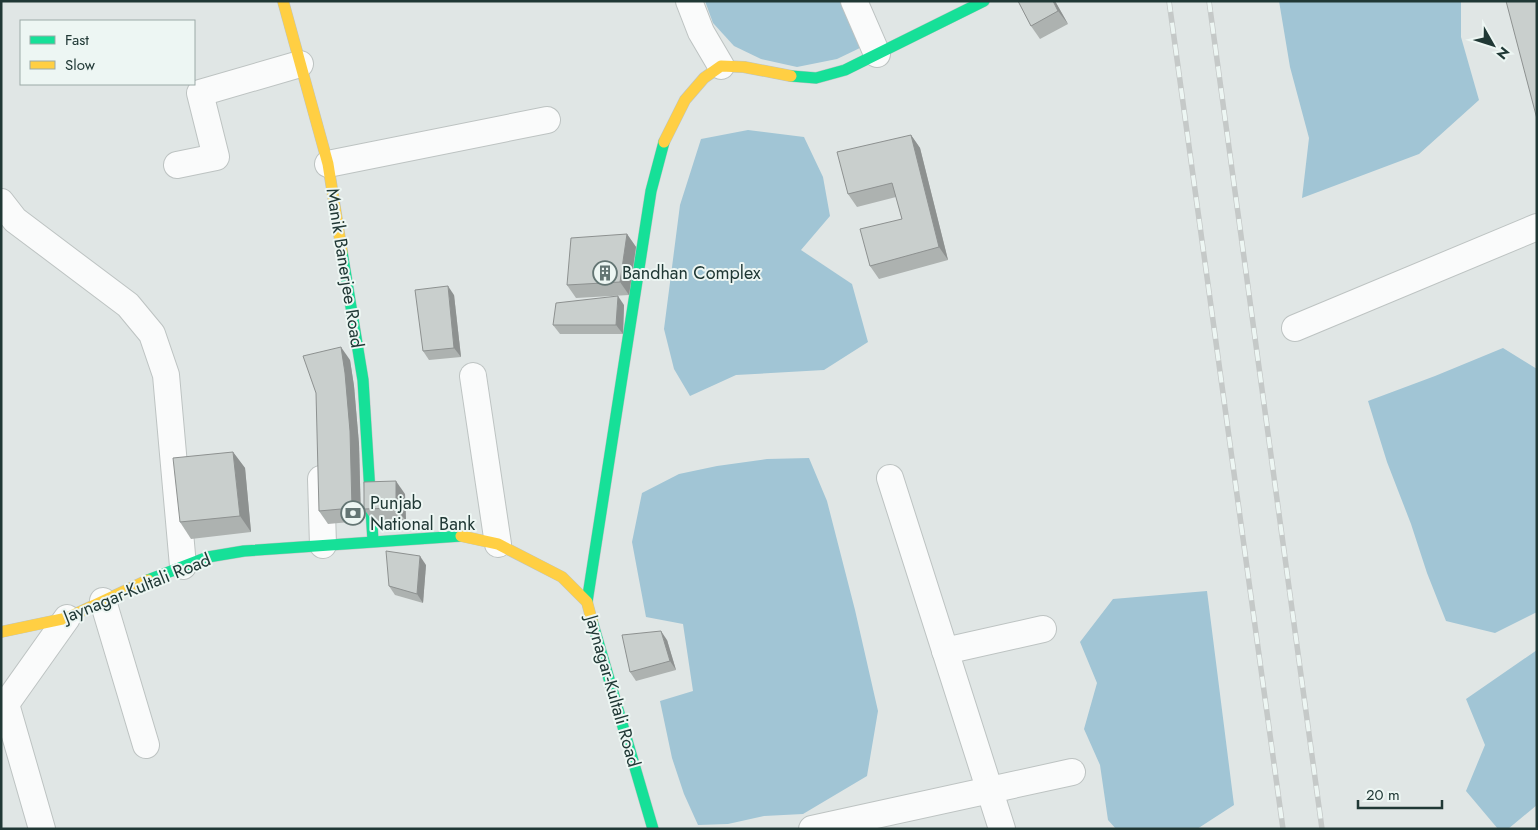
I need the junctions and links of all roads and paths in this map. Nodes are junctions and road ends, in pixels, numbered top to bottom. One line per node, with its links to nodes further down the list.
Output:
1 (283, 1): 6 (street, Manik Banerjee Road)
2 (689, 1): 7 (street)
3 (854, 1): 5 (street)
4 (984, 1): 5 (street)
5 (877, 54): 7 (street)
6 (300, 64): 9 (street, Manik Banerjee Road); 10 (street)
7 (721, 66): 22 (street)
8 (547, 120): 9 (street)
9 (328, 164): 17 (street, Manik Banerjee Road)
10 (177, 165)
11 (1, 202): 20 (street)
12 (1537, 227): 13 (street)
13 (1295, 328)
14 (473, 376): 18 (street)
15 (320, 456): 19 (street)
16 (890, 478): 26 (street)
17 (373, 541): 18 (street, Jaynagar-Kultali Road); 19 (street, Jaynagar-Kultali Road)
18 (498, 544): 22 (street, Jaynagar-Kultali Road)
19 (323, 545): 20 (street, Jaynagar-Kultali Road)
20 (183, 566): 21 (street, Jaynagar-Kultali Road)
21 (103, 601): 23 (street, Jaynagar-Kultali Road); 28 (street)
22 (588, 602): 32 (street, Jaynagar-Kultali Road)
23 (67, 618): 25 (street, Jaynagar-Kultali Road); 27 (street)
24 (1043, 629): 26 (street)
25 (1, 632)
26 (945, 650): 30 (street)
27 (4, 708): 31 (street)
28 (146, 745)
29 (1072, 772): 30 (street)
30 (990, 790): 33 (street); 34 (street)
31 (42, 829)
32 (653, 829)
33 (812, 829)
34 (1002, 829)

